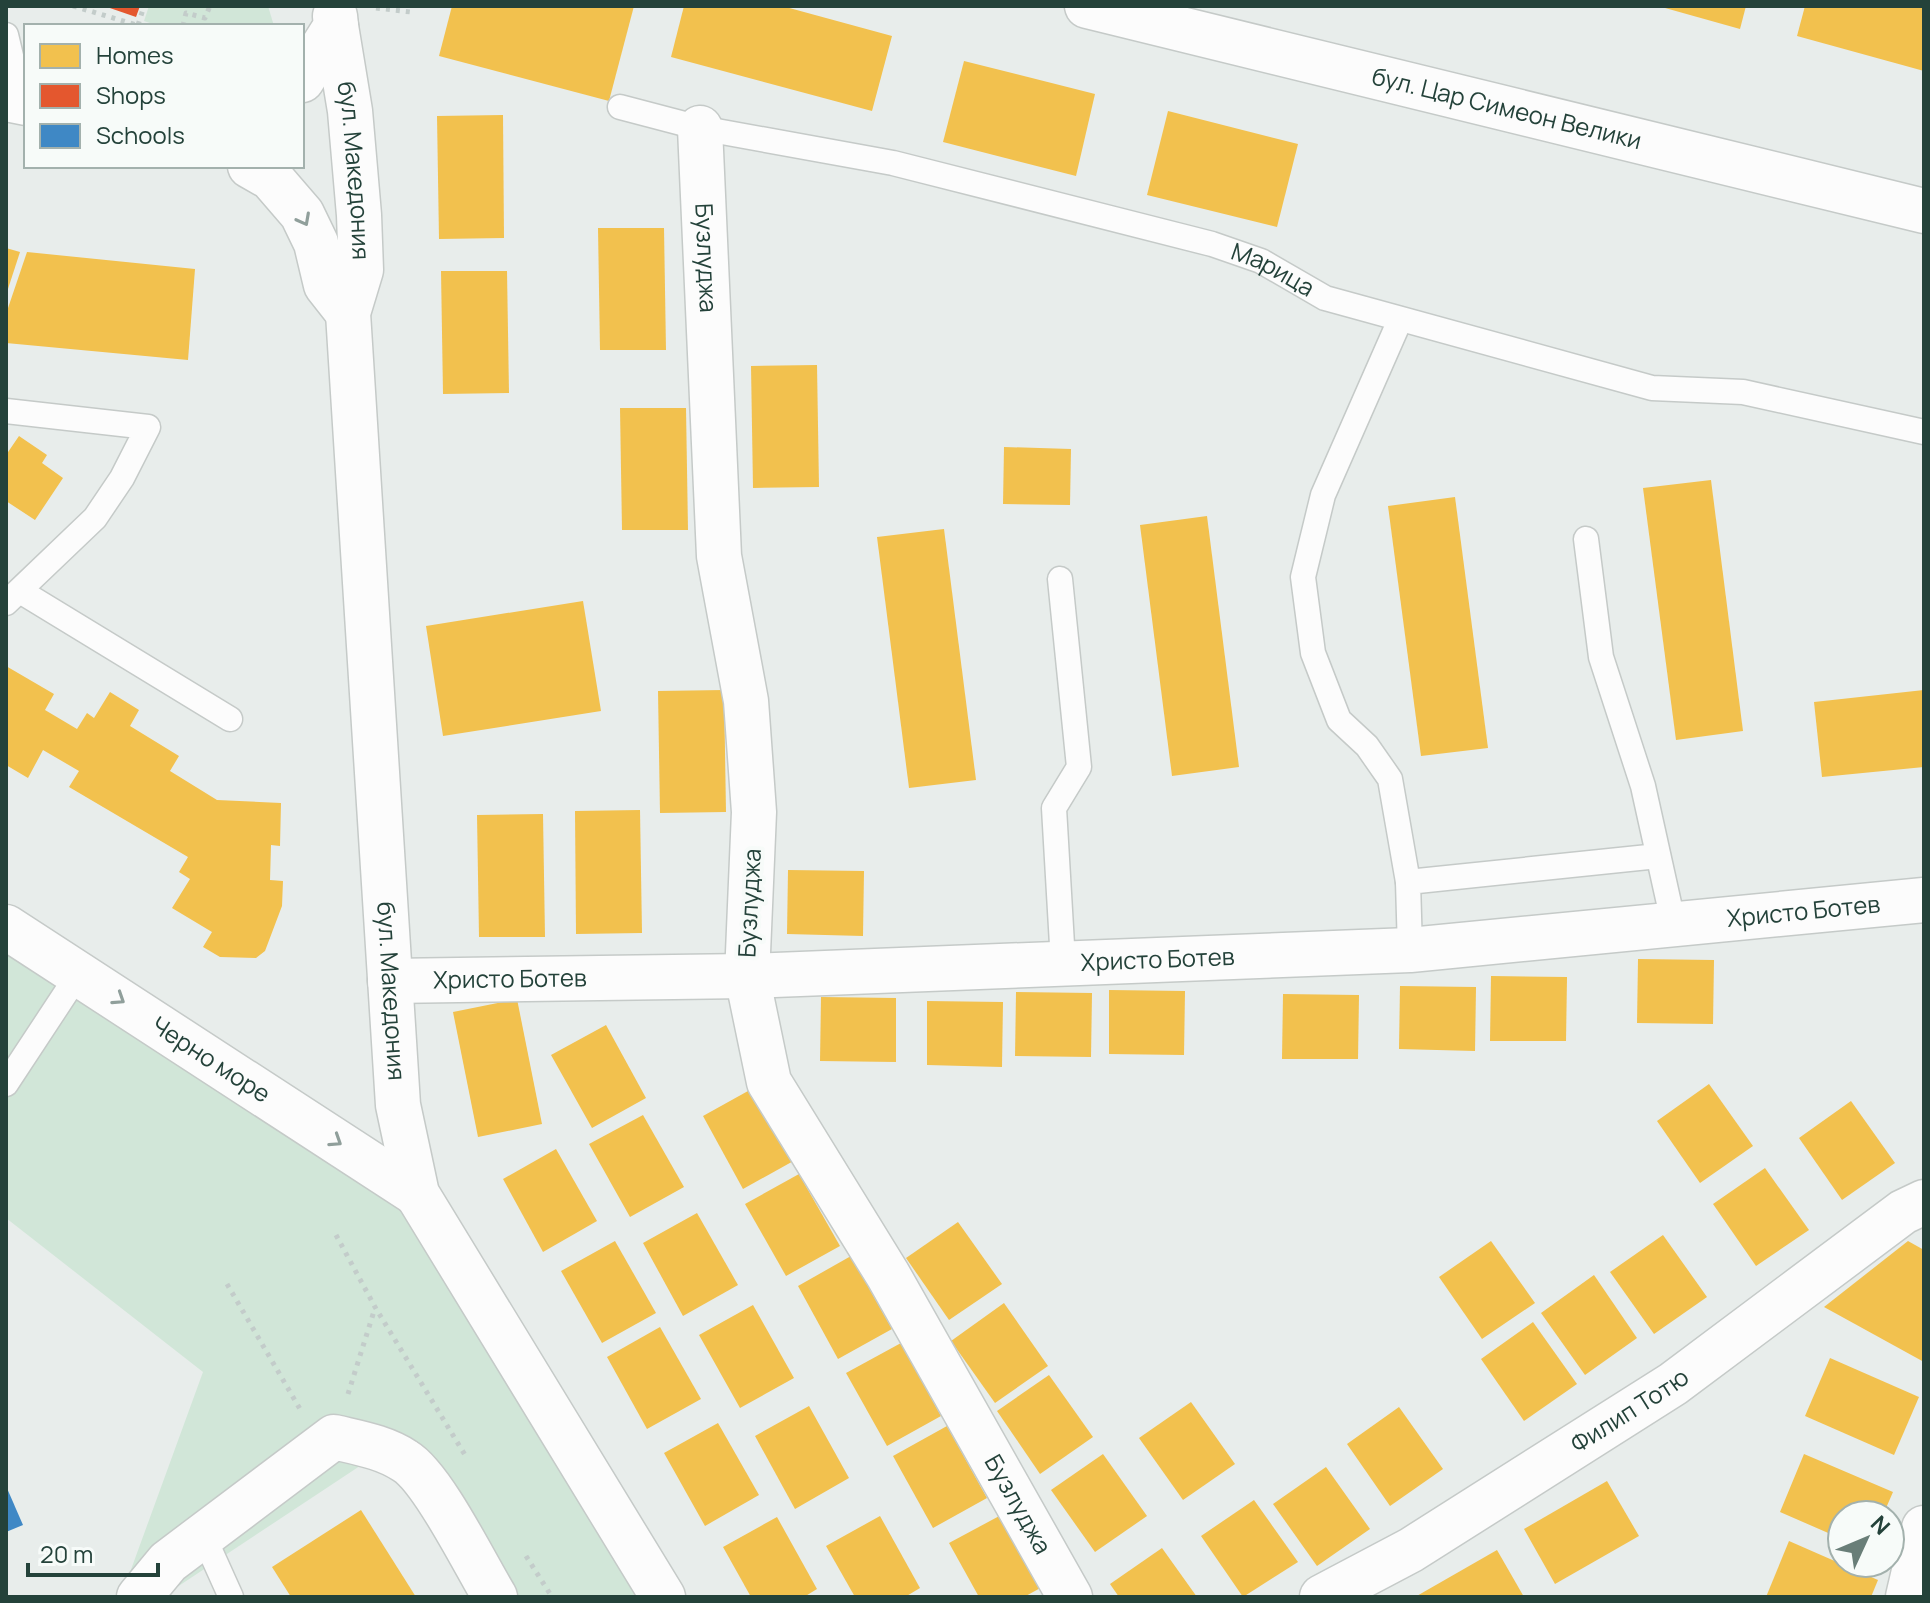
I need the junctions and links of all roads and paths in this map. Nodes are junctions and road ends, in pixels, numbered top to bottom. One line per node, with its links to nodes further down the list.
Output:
1 (73, 6): 5 (path)
2 (210, 6): 6 (path)
3 (1087, 6): 13 (street, бул. Цар Симеон Велики)
4 (335, 16): 8 (street); 14 (street, бул. Македония)
5 (132, 24)
6 (183, 24)
7 (6, 35): 9 (lane)
8 (304, 76)
9 (18, 101)
10 (620, 107): 11 (lane, Марица)
11 (700, 128): 15 (lane, Марица); 30 (street, Бузлуджа)
12 (254, 168): 14 (street, бул. Македония, one-way to 14)
13 (1924, 211)
14 (348, 313): 31 (street, бул. Македония)
15 (1400, 320): 17 (lane, Марица); 23 (lane)
16 (6, 411): 20 (lane)
17 (1924, 432)
18 (1586, 539): 22 (lane)
19 (1060, 579): 28 (lane)
20 (13, 597): 21 (lane)
21 (230, 719)
22 (1658, 856): 23 (lane); 25 (lane)
23 (1408, 882): 27 (lane)
24 (1924, 900): 25 (street, Христо Ботев)
25 (1674, 926): 27 (street, Христо Ботев)
26 (6, 927): 29 (street, Черно море)
27 (1410, 950): 28 (street, Христо Ботев)
28 (1063, 962): 30 (street, Христо Ботев)
29 (79, 973): 32 (lane); 33 (street, Черно море, one-way to 33)
30 (747, 976): 31 (street, Христо Ботев); 48 (street, Бузлуджа)
31 (390, 981): 33 (street, бул. Македония)
32 (6, 1084)
33 (417, 1194): 47 (street, бул. Македония)
34 (1924, 1202): 49 (street, Филип Тотю)
35 (336, 1235): 37 (path)
36 (227, 1284): 38 (path)
37 (375, 1307): 38 (path); 39 (path)
38 (327, 1441): 41 (street); 45 (street)
39 (471, 1465)
40 (1924, 1528): 50 (street)
41 (204, 1537): 43 (street); 44 (lane)
42 (520, 1544): 46 (path)
43 (139, 1597)
44 (231, 1597)
45 (495, 1597)
46 (552, 1597)
47 (663, 1597)
48 (1070, 1597)
49 (1322, 1597)
50 (1908, 1597)

